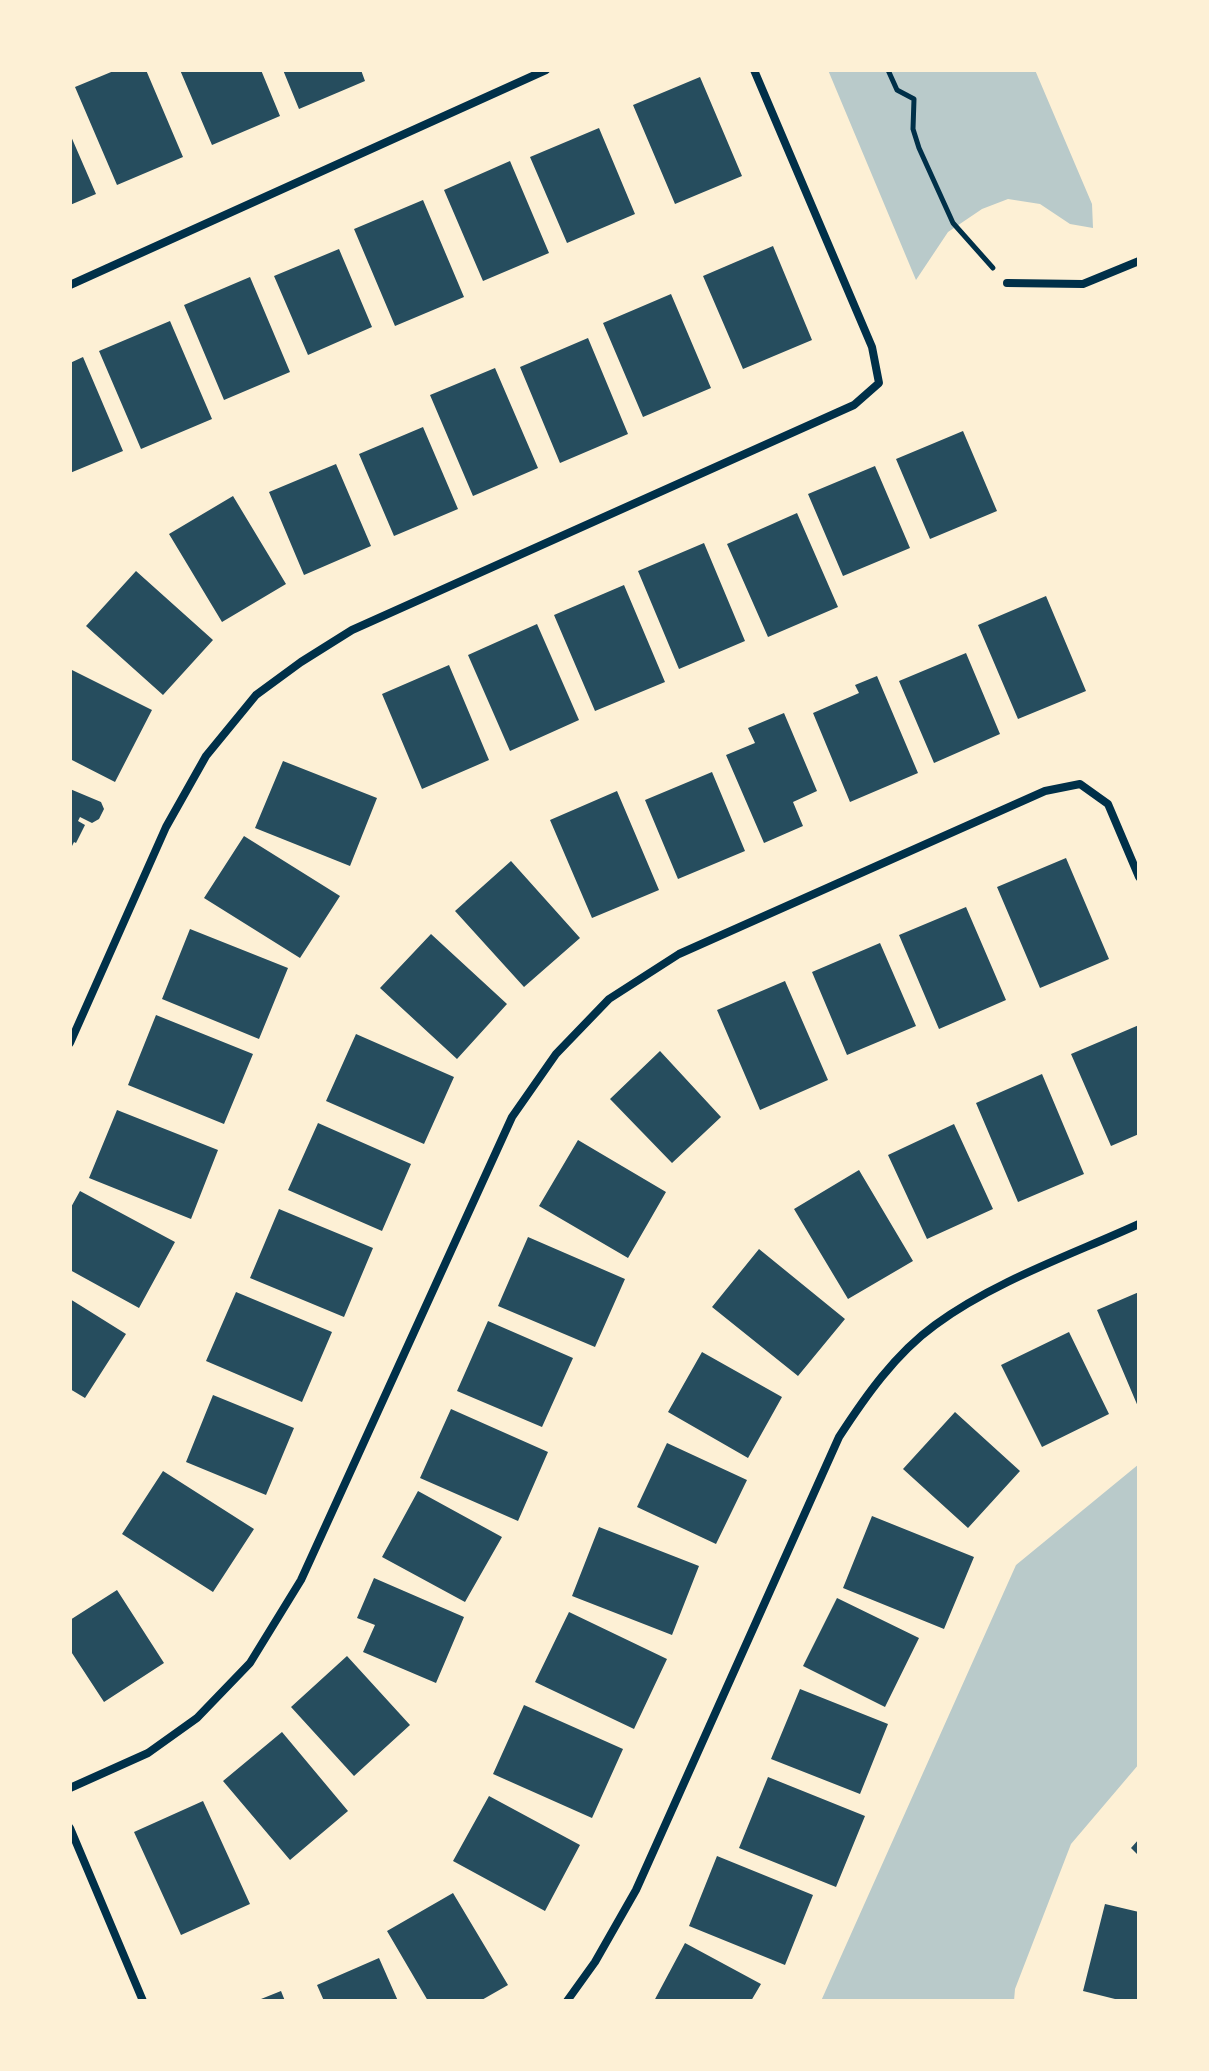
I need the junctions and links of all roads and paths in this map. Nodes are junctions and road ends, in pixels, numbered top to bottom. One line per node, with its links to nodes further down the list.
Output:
1 (546, 70): 6 (street)
2 (754, 70): 8 (street)
3 (888, 70): 5 (path)
4 (1139, 261): 5 (street)
5 (1007, 283)
6 (70, 285)
7 (1139, 877): 10 (street)
8 (70, 1043)
9 (1139, 1224): 13 (street)
10 (70, 1788)
11 (70, 1828): 12 (street)
12 (143, 2001)
13 (567, 2001)

